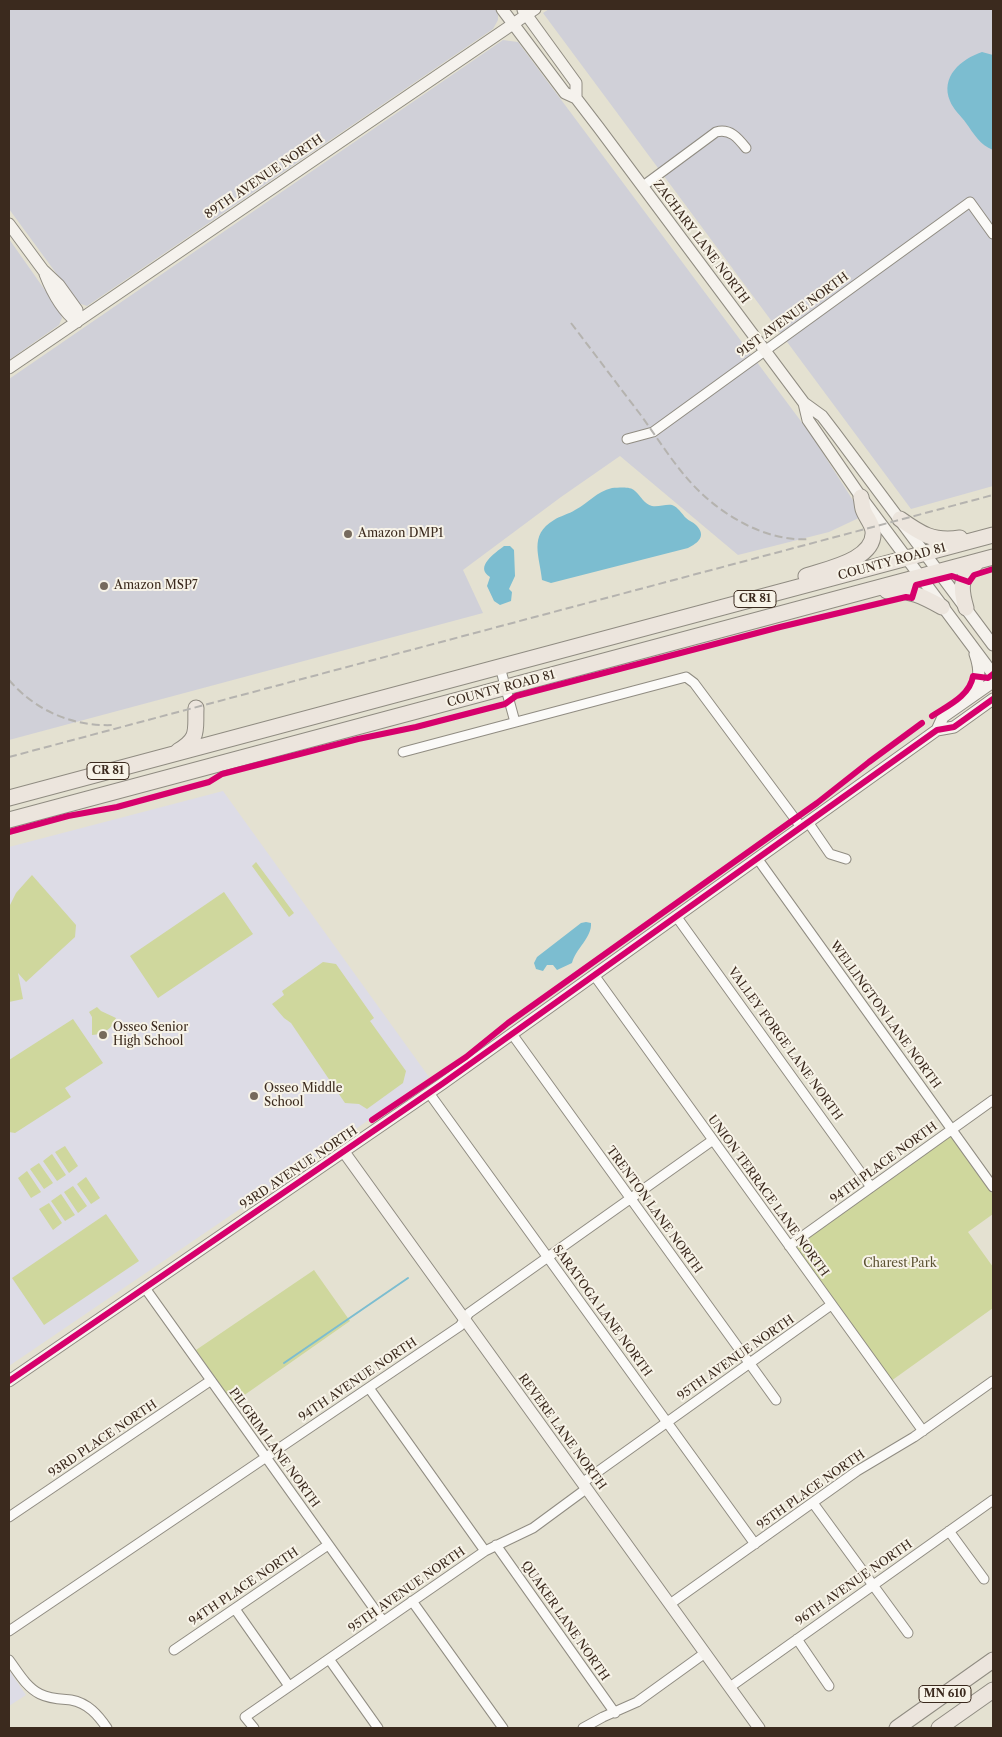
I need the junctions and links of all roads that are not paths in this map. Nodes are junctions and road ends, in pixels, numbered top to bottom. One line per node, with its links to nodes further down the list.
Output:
1 (502, 9): 3 (street, ZACHARY LANE NORTH)
2 (527, 11): 3 (street, 89TH AVENUE NORTH); 4 (street, ZACHARY LANE NORTH)
3 (513, 24): 4 (street, ZACHARY LANE NORTH); 9 (street, 89TH AVENUE NORTH)
4 (576, 98): 6 (street, ZACHARY LANE NORTH)
5 (746, 148): 6 (street)
6 (642, 186): 10 (street, ZACHARY LANE NORTH)
7 (9, 224): 9 (street)
8 (993, 234): 10 (street, 91ST AVENUE NORTH)
9 (77, 322): 11 (street, 89TH AVENUE NORTH)
10 (765, 350): 12 (street, ZACHARY LANE NORTH); 13 (street, 91ST AVENUE NORTH)
11 (9, 368)
12 (804, 403): 14 (street, ZACHARY LANE NORTH); 15 (street, ZACHARY LANE NORTH)
13 (627, 439)
14 (861, 497): 18 (street, ZACHARY LANE NORTH); 22 (highway)
15 (900, 519): 16 (highway); 17 (street, ZACHARY LANE NORTH)
16 (993, 534): 17 (highway, COUNTY ROAD 81 / CR 81)
17 (925, 554): 18 (highway, COUNTY ROAD 81 / CR 81); 20 (street, ZACHARY LANE NORTH)
18 (906, 559): 21 (street, ZACHARY LANE NORTH); 22 (highway, COUNTY ROAD 81 / CR 81)
19 (986, 559): 20 (highway, COUNTY ROAD 81 / CR 81); 25 (highway)
20 (938, 572): 21 (highway, COUNTY ROAD 81 / CR 81); 25 (street, ZACHARY LANE NORTH)
21 (920, 576): 23 (street, ZACHARY LANE NORTH); 24 (highway, COUNTY ROAD 81 / CR 81)
22 (729, 606): 28 (highway, COUNTY ROAD 81 / CR 81)
23 (942, 607): 24 (highway); 27 (street, ZACHARY LANE NORTH)
24 (807, 608): 31 (highway, COUNTY ROAD 81 / CR 81)
25 (966, 608): 26 (street, ZACHARY LANE NORTH)
26 (991, 641)
27 (973, 647): 29 (street, ZACHARY LANE NORTH); 33 (street)
28 (500, 667): 31 (street); 40 (highway, COUNTY ROAD 81 / CR 81)
29 (993, 674)
30 (993, 682): 33 (street, 93RD AVENUE NORTH)
31 (506, 687): 36 (street); 40 (highway, COUNTY ROAD 81 / CR 81)
32 (993, 699): 35 (street, 93RD AVENUE NORTH)
33 (962, 703): 37 (street, 93RD AVENUE NORTH)
34 (993, 709): 35 (street)
35 (962, 721): 37 (street, 93RD AVENUE NORTH)
36 (515, 722): 38 (street); 43 (street)
37 (936, 730): 43 (street, 93RD AVENUE NORTH)
38 (403, 752)
39 (170, 755): 40 (highway, COUNTY ROAD 81 / CR 81); 40 (highway); 41 (highway, COUNTY ROAD 81 / CR 81)
40 (210, 755): 42 (highway, COUNTY ROAD 81 / CR 81)
41 (9, 798)
42 (9, 820)
43 (804, 825): 44 (street, 93RD AVENUE NORTH); 45 (street)
44 (757, 858): 46 (street, 93RD AVENUE NORTH); 51 (street, WELLINGTON LANE NORTH)
45 (846, 859)
46 (676, 916): 47 (street, 93RD AVENUE NORTH); 54 (street, VALLEY FORGE LANE NORTH)
47 (594, 975): 48 (street, 93RD AVENUE NORTH); 52 (street, UNION TERRACE LANE NORTH)
48 (512, 1034): 49 (street, 93RD AVENUE NORTH); 56 (street, TRENTON LANE NORTH)
49 (429, 1093): 53 (street, 93RD AVENUE NORTH); 58 (street, SARATOGA LANE NORTH)
50 (993, 1100): 51 (street, 94TH PLACE NORTH)
51 (952, 1129): 54 (street, 94TH PLACE NORTH); 55 (street, WELLINGTON LANE NORTH)
52 (713, 1140): 56 (street, 94TH AVENUE NORTH); 57 (street, UNION TERRACE LANE NORTH)
53 (344, 1152): 59 (street, 93RD AVENUE NORTH); 61 (street, REVERE LANE NORTH)
54 (871, 1187): 57 (street, 94TH PLACE NORTH)
55 (993, 1187)
56 (631, 1198): 58 (street, 94TH AVENUE NORTH); 62 (street, TRENTON LANE NORTH)
57 (789, 1246): 60 (street, UNION TERRACE LANE NORTH)
58 (548, 1257): 61 (street, 94TH AVENUE NORTH); 68 (street, SARATOGA LANE NORTH)
59 (145, 1288): 63 (street, 93RD AVENUE NORTH); 64 (street, PILGRIM LANE NORTH)
60 (831, 1305): 62 (street, 95TH AVENUE NORTH); 69 (street, UNION TERRACE LANE NORTH)
61 (465, 1319): 66 (street, 94TH AVENUE NORTH); 71 (street, REVERE LANE NORTH)
62 (750, 1363): 67 (street, TRENTON LANE NORTH); 68 (street, 95TH AVENUE NORTH)
63 (9, 1380)
64 (210, 1381): 70 (street, PILGRIM LANE NORTH); 74 (street, 93RD PLACE NORTH)
65 (993, 1382): 69 (street, 95TH PLACE NORTH)
66 (369, 1388): 70 (street, 94TH AVENUE NORTH); 79 (street)
67 (776, 1400)
68 (667, 1422): 71 (street, 95TH AVENUE NORTH); 76 (street, SARATOGA LANE NORTH)
69 (923, 1431): 73 (street, 95TH PLACE NORTH)
70 (266, 1458): 78 (street, PILGRIM LANE NORTH); 86 (street, 94TH AVENUE NORTH)
71 (584, 1486): 77 (street, 95TH AVENUE NORTH); 83 (street, REVERE LANE NORTH)
72 (993, 1500): 75 (street, 96TH AVENUE NORTH)
73 (813, 1502): 76 (street, 95TH PLACE NORTH); 81 (street)
74 (9, 1517)
75 (949, 1531): 80 (street); 81 (street, 96TH AVENUE NORTH)
76 (754, 1544): 83 (street, 95TH PLACE NORTH)
77 (496, 1545): 79 (street, 95TH AVENUE NORTH); 98 (street, QUAKER LANE NORTH)
78 (328, 1546): 84 (street, 94TH PLACE NORTH); 85 (street, PILGRIM LANE NORTH)
79 (485, 1551): 82 (street, 95TH AVENUE NORTH)
80 (984, 1579)
81 (873, 1585): 87 (street); 88 (street, 96TH AVENUE NORTH)
82 (412, 1601): 85 (street, 95TH AVENUE NORTH); 102 (street)
83 (670, 1604): 90 (street, REVERE LANE NORTH)
84 (235, 1609): 89 (street, 94TH PLACE NORTH); 94 (street)
85 (383, 1621): 91 (street, 95TH AVENUE NORTH)
86 (9, 1631)
87 (908, 1633)
88 (797, 1639): 95 (street); 96 (street, 96TH AVENUE NORTH)
89 (174, 1650)
90 (705, 1653): 96 (street, REVERE LANE NORTH); 98 (street)
91 (329, 1659): 94 (street, 95TH AVENUE NORTH); 101 (street)
92 (9, 1660): 99 (street)
93 (993, 1660): 105 (highway, MN 610)
94 (289, 1686): 100 (street, 95TH AVENUE NORTH)
95 (829, 1686)
96 (730, 1687): 104 (street, REVERE LANE NORTH)
97 (993, 1690): 106 (highway, MN 610)
98 (615, 1713): 103 (street)
99 (107, 1728)
100 (254, 1728)
101 (378, 1728)
102 (503, 1728)
103 (583, 1728)
104 (759, 1728)
105 (897, 1728)
106 (939, 1728)

